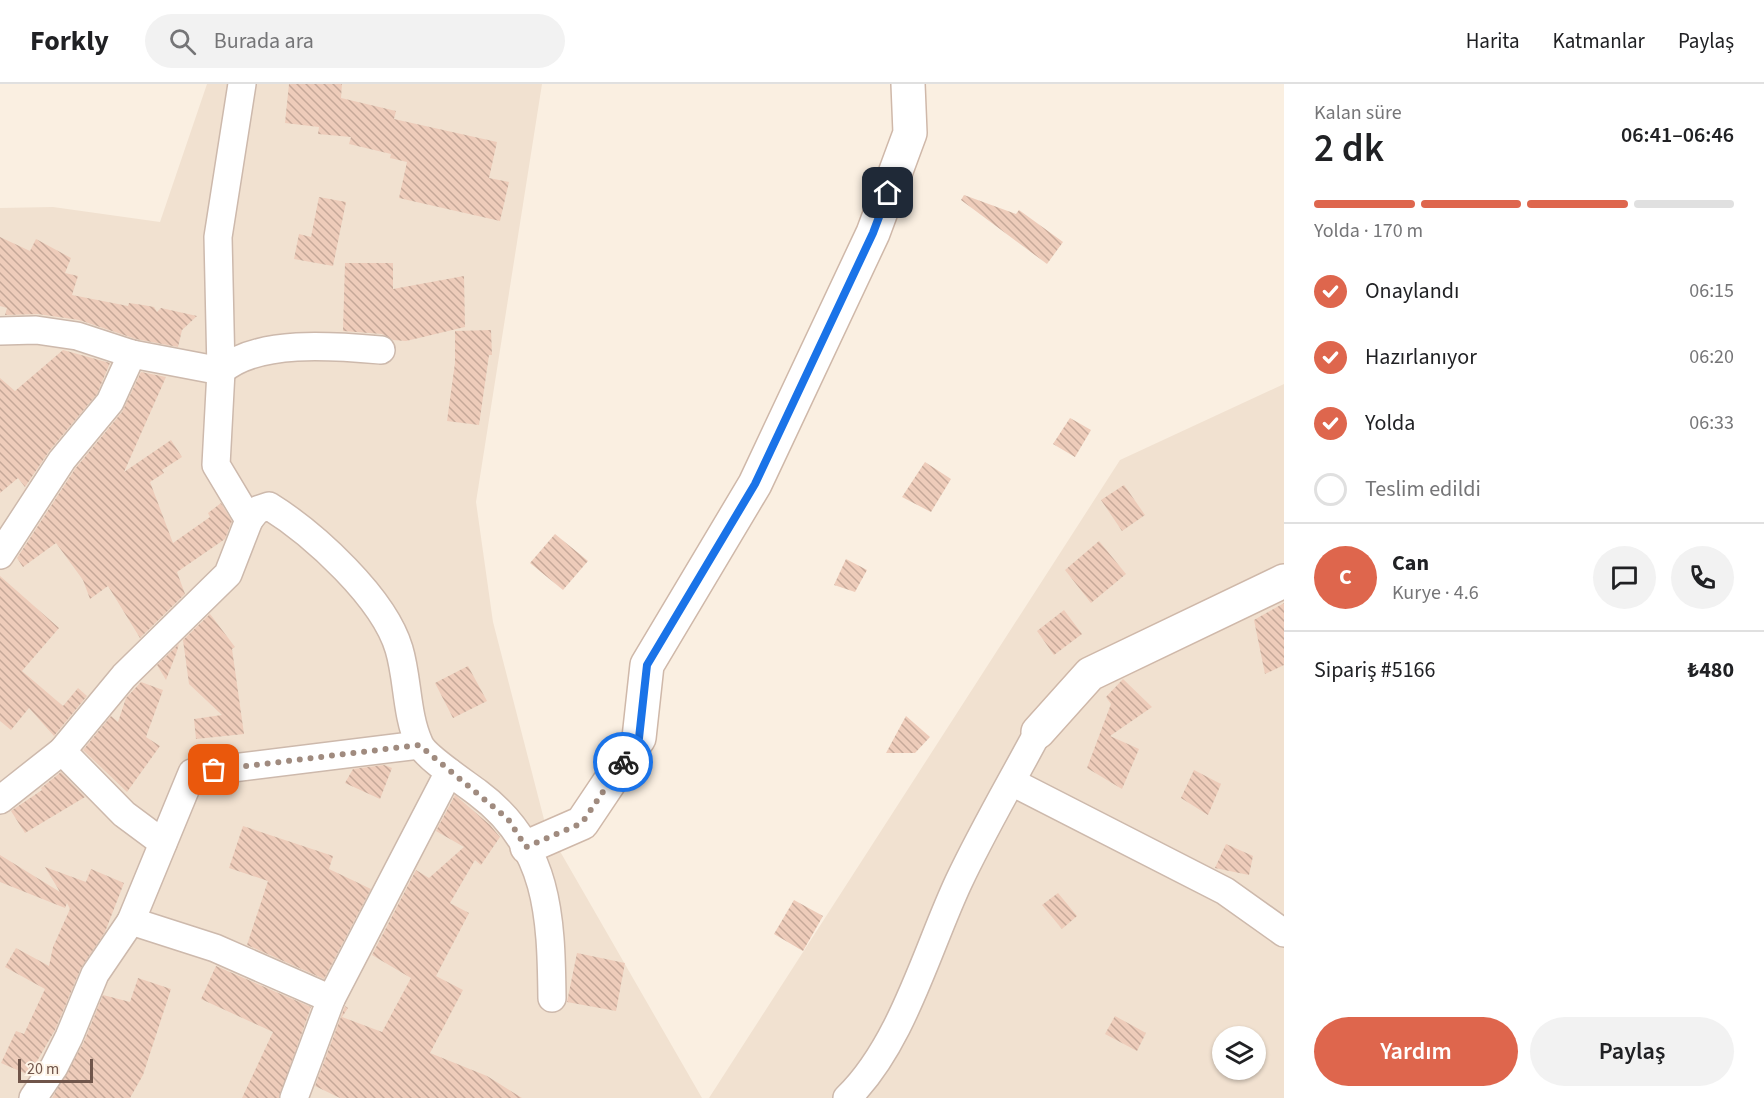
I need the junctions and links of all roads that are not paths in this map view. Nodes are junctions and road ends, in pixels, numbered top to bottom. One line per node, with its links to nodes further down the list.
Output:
1 (242, 84): 6 (street)
2 (908, 84): 17 (street)
3 (0, 332): 5 (street)
4 (381, 350): 6 (street)
5 (132, 354): 6 (street); 8 (street)
6 (221, 371): 7 (street)
7 (249, 520): 11 (street); 12 (street)
8 (0, 555)
9 (1284, 581): 10 (street)
10 (1038, 732): 14 (street)
11 (419, 745): 13 (street); 16 (street)
12 (62, 751): 15 (street); 16 (street)
13 (449, 772): 17 (street); 21 (street)
14 (1012, 782): 19 (street); 24 (street)
15 (0, 800)
16 (163, 843): 18 (street)
17 (526, 847): 20 (street)
18 (131, 921): 21 (street); 22 (street)
19 (1284, 933)
20 (552, 998)
21 (331, 999): 23 (street)
22 (33, 1098)
23 (294, 1098)
24 (848, 1098)

